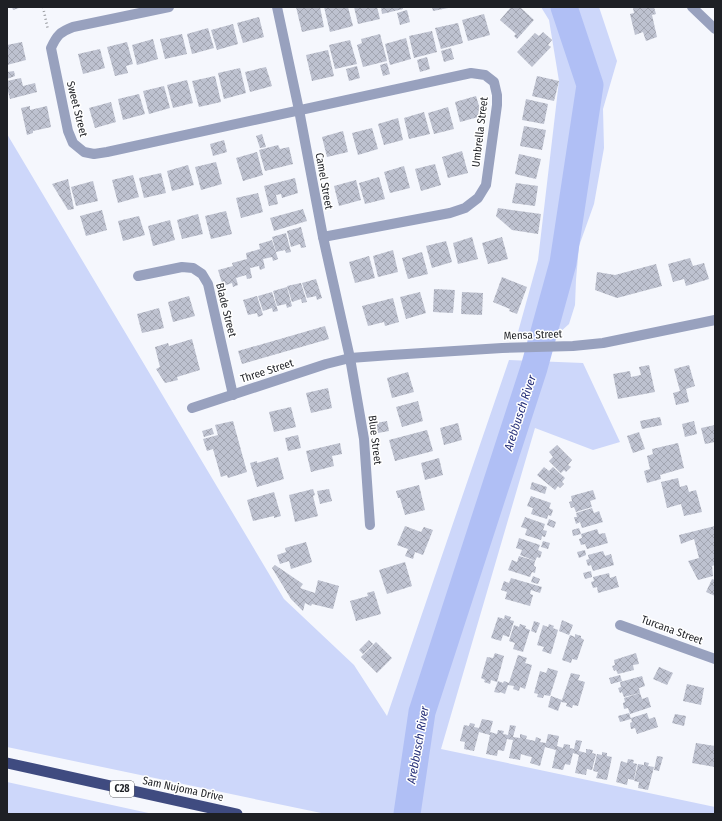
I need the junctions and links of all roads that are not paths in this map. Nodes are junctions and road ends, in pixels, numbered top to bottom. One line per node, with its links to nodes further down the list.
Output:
1 (169, 7): 5 (street, Sweet Street)
2 (276, 7): 5 (street, Camel Street)
3 (692, 7): 4 (street)
4 (715, 29)
5 (299, 110): 6 (street, Camel Street); 6 (street, Umbrella Street)
6 (322, 237): 9 (street, Camel Street)
7 (138, 276): 10 (street, Blade Street)
8 (715, 320): 9 (street, Mensa Street)
9 (350, 358): 10 (street, Three Street); 12 (street, Blue Street)
10 (233, 395): 11 (street, Three Street)
11 (192, 408)
12 (370, 525)
13 (620, 625): 14 (street, Turcana Street)
14 (715, 659)
15 (7, 763): 16 (highway, Sam Nujoma Drive / C28)
16 (237, 814)

